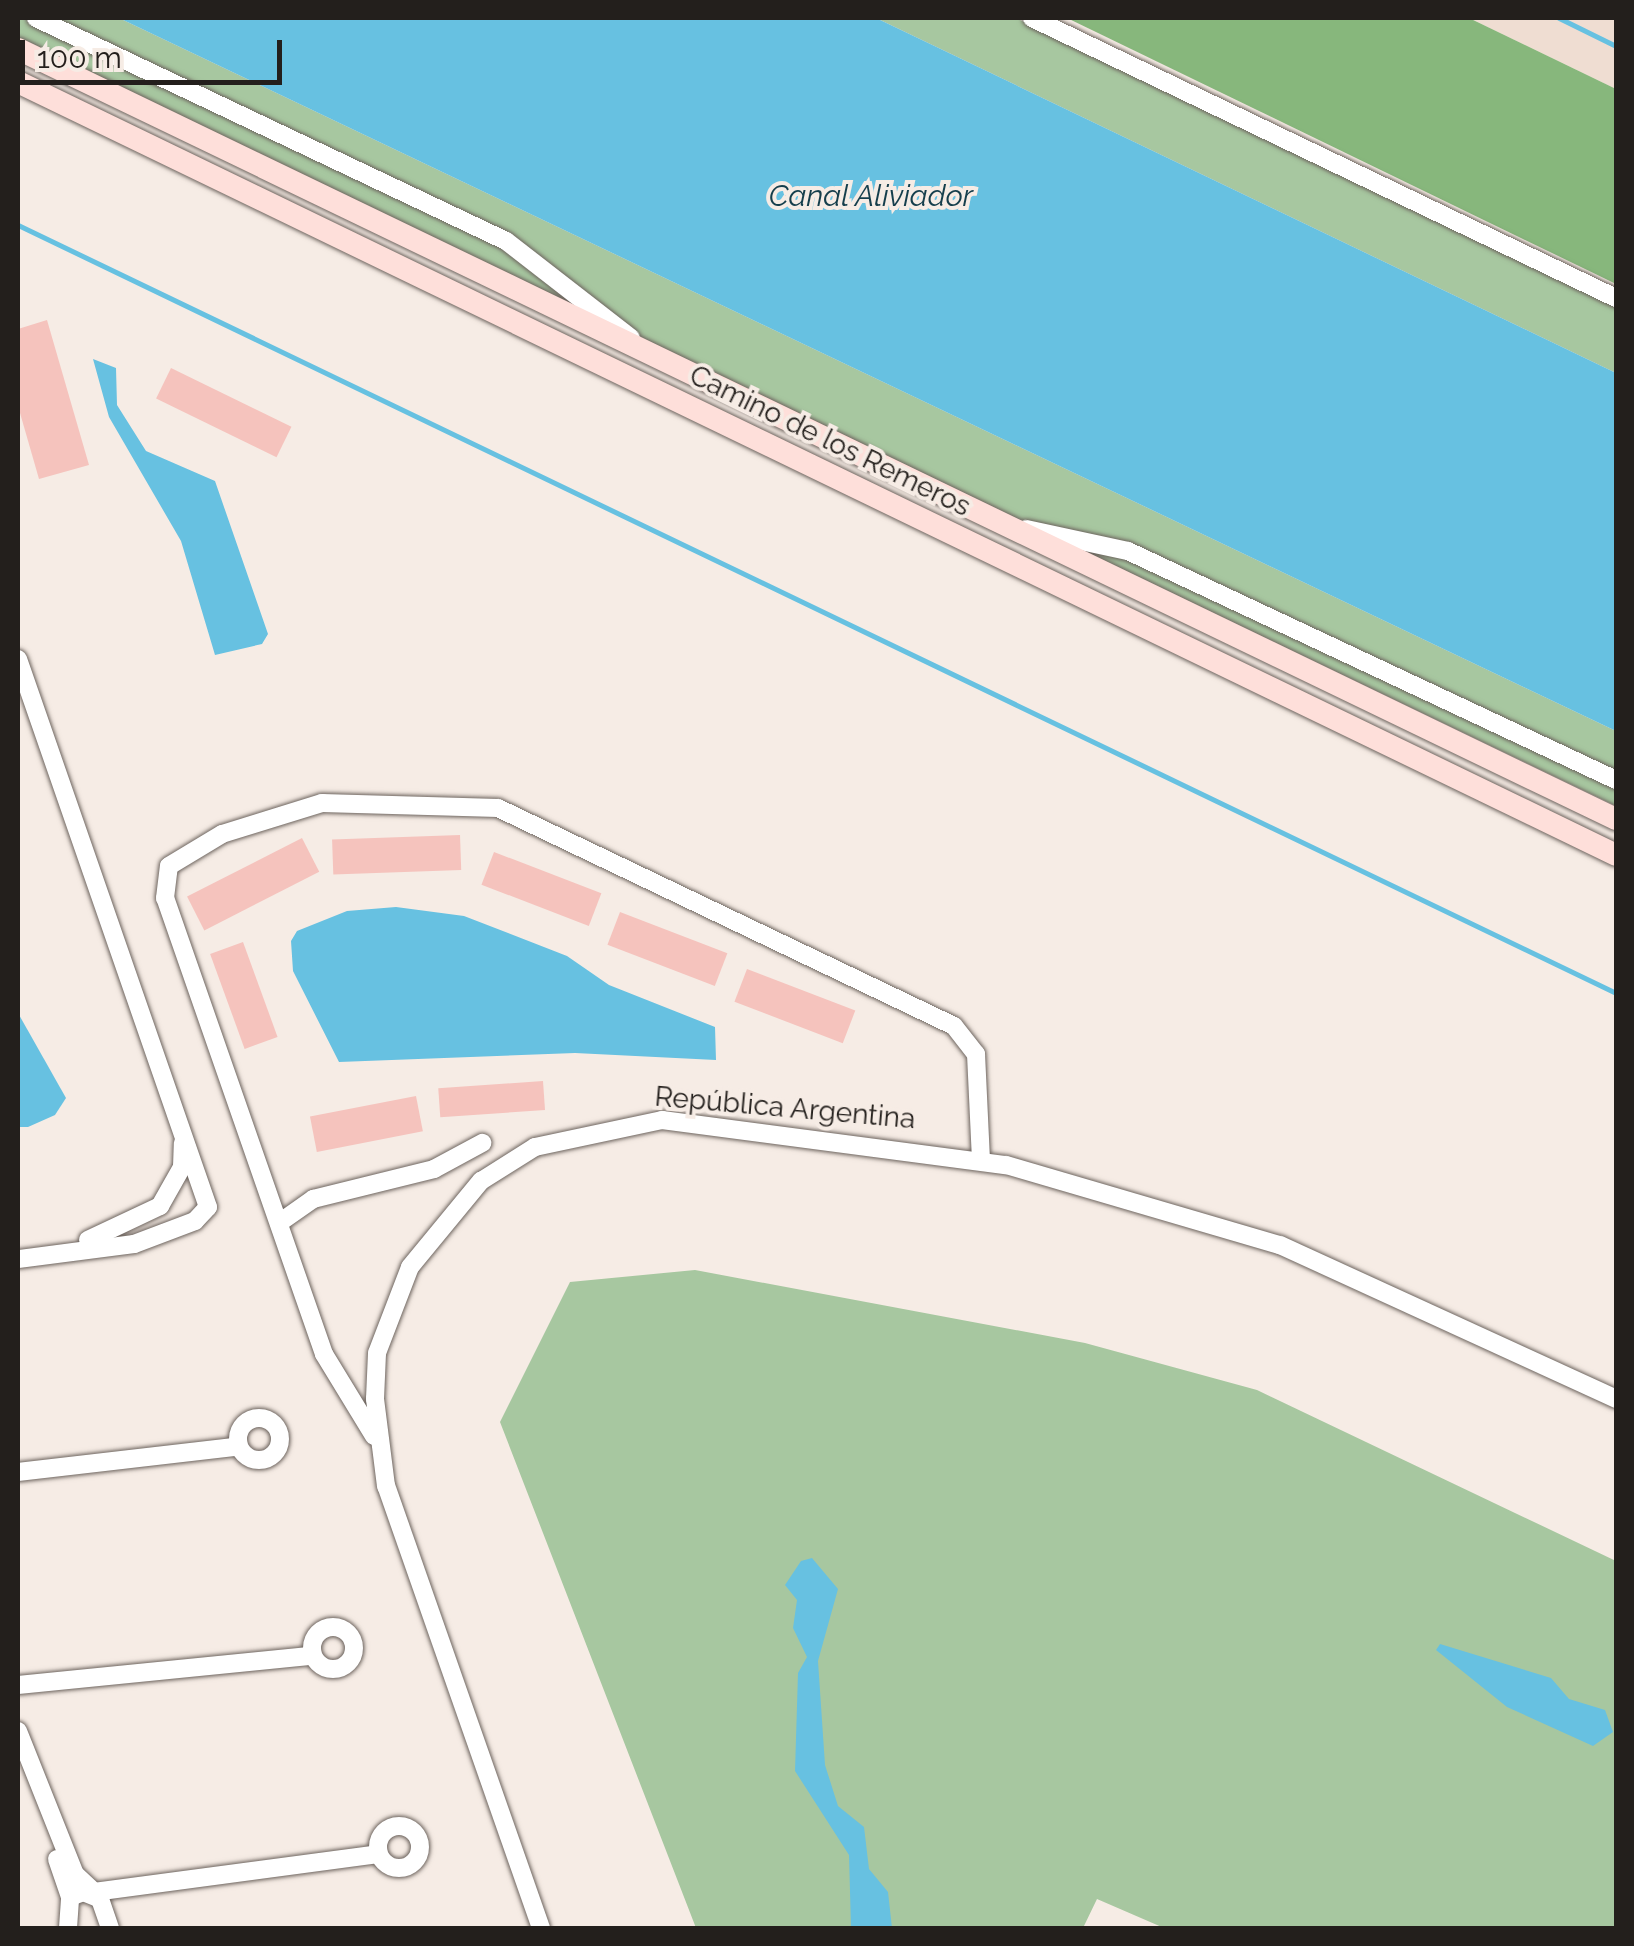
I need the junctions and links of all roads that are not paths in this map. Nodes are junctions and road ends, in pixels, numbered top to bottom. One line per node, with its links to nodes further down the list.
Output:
1 (36, 18): 6 (street)
2 (1032, 18): 5 (street)
3 (18, 49): 6 (main road, Camino de los Remeros)
4 (18, 82): 11 (main road, Camino de los Remeros)
5 (1616, 298)
6 (651, 354): 7 (main road, Camino de los Remeros)
7 (1009, 526): 9 (street); 10 (main road, Camino de los Remeros)
8 (18, 659): 12 (street)
9 (1616, 780)
10 (1616, 818)
11 (1616, 854)
12 (182, 1128): 16 (street); 17 (street)
13 (482, 1143): 15 (street)
14 (981, 1160): 15 (street); 18 (street, República Argentina); 19 (street, República Argentina)
15 (279, 1223): 19 (street)
16 (18, 1247)
17 (18, 1259)
18 (1616, 1400)
19 (378, 1442): 32 (street, República Argentina)
20 (234, 1447): 21 (street)
21 (18, 1472)
22 (307, 1656): 23 (street)
23 (18, 1685)
24 (18, 1730): 28 (street)
25 (18, 1761): 29 (street)
26 (373, 1855): 27 (street)
27 (141, 1886): 28 (street); 30 (street)
28 (94, 1892): 29 (street); 30 (street)
29 (70, 1897): 31 (street)
30 (110, 1923)
31 (68, 1928)
32 (541, 1928)

